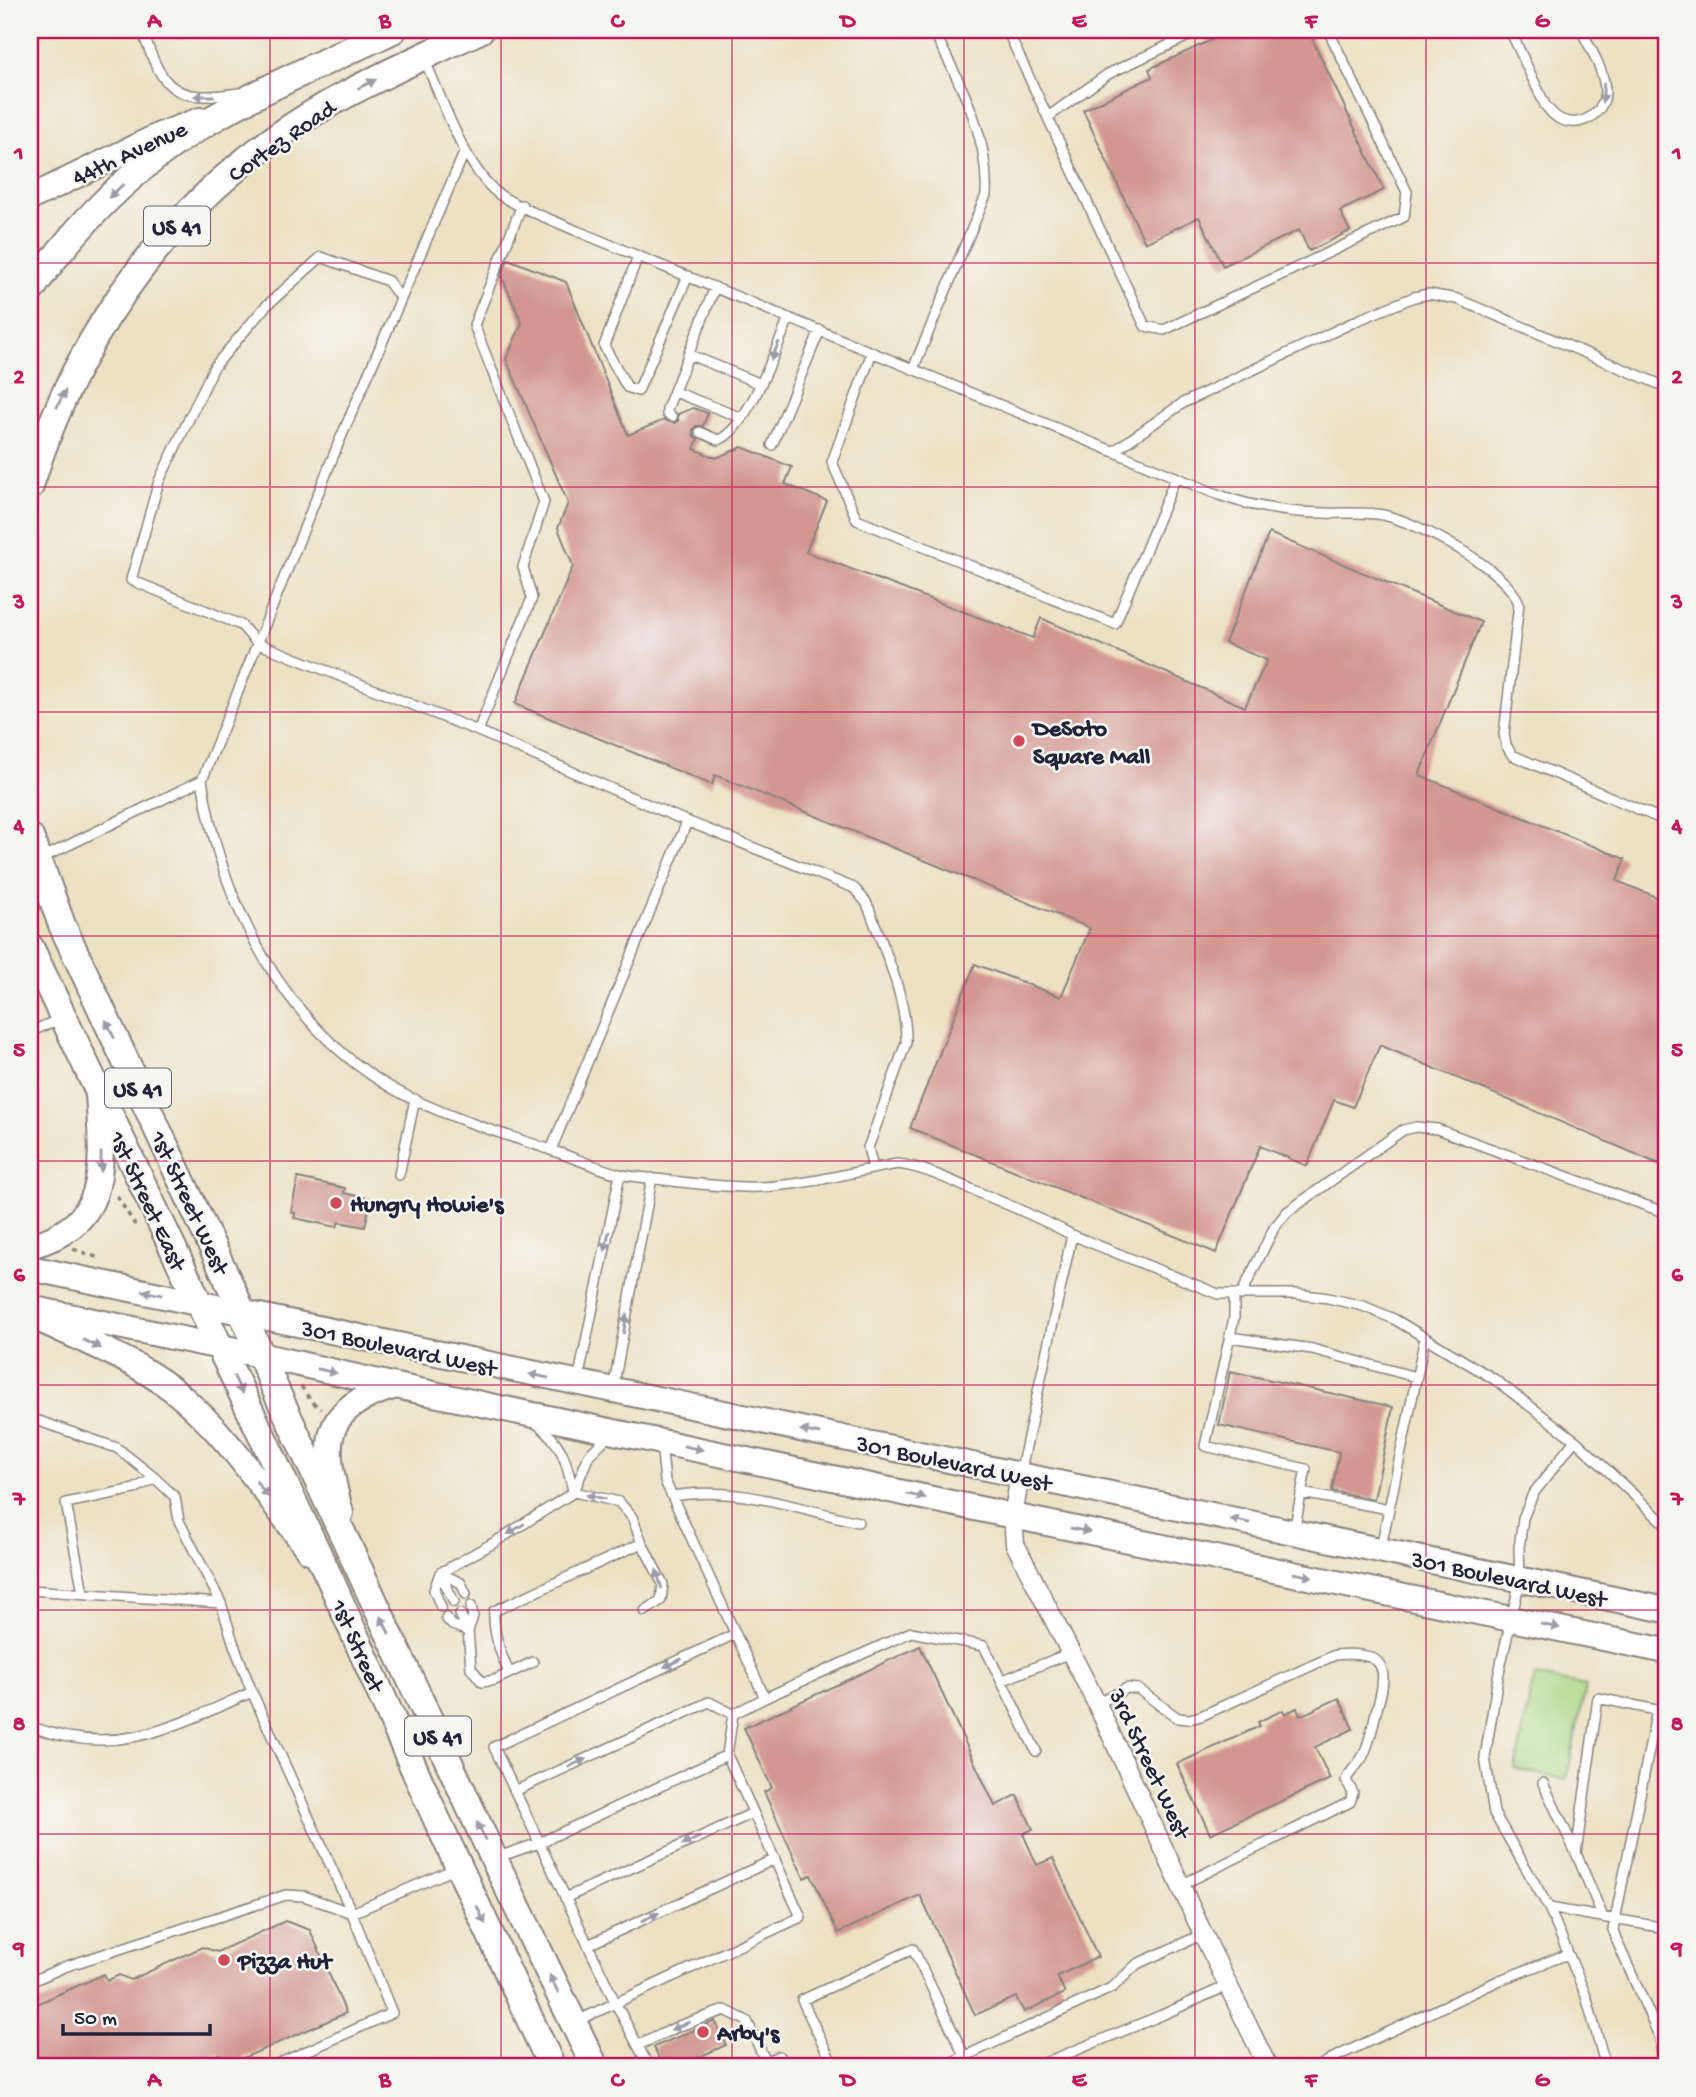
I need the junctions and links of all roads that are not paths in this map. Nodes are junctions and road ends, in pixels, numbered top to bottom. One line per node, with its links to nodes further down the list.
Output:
1 (142, 30): 13 (lane, one-way to 1)
2 (170, 30): 3 (lane)
3 (195, 30)
4 (480, 30): 12 (main road, Cortez Road / US 41)
5 (933, 30): 28 (lane)
6 (1007, 30): 15 (lane)
7 (1201, 30): 15 (lane)
8 (1328, 30): 15 (lane)
9 (1510, 30): 10 (lane, one-way to 9)
10 (1581, 30)
11 (378, 33): 13 (main road, Cortez Road / US 41)
12 (423, 57): 16 (lane); 34 (main road, Cortez Road / US 41, one-way to 12)
13 (272, 88): 14 (main road, Cortez Road / US 41)
14 (230, 108): 17 (main road, 44th Avenue); 22 (main road, Cortez Road / US 41, one-way to 22)
15 (1048, 117)
16 (465, 151): 18 (lane); 23 (lane)
17 (30, 198)
18 (522, 205): 19 (lane); 41 (lane)
19 (638, 256): 20 (lane); 20 (lane)
20 (688, 276): 21 (lane)
21 (715, 288): 24 (lane); 27 (lane)
22 (30, 292)
23 (401, 299): 40 (lane); 40 (lane)
24 (789, 318): 25 (lane); 29 (lane, one-way to 29)
25 (820, 330): 26 (lane); 36 (lane)
26 (872, 352): 28 (lane); 39 (lane)
27 (690, 355): 29 (lane); 31 (lane)
28 (913, 369): 37 (lane)
29 (761, 384): 33 (lane)
30 (1666, 387): 37 (lane)
31 (675, 392): 32 (lane); 33 (lane)
32 (672, 417)
33 (742, 418): 35 (lane)
34 (38, 430): 38 (main road, Cortez Road / US 41)
35 (700, 432)
36 (772, 445)
37 (1114, 451): 39 (lane)
38 (31, 477)
39 (1176, 477): 43 (lane)
40 (257, 643): 41 (lane); 42 (lane)
41 (478, 731): 44 (lane)
42 (202, 780): 45 (lane); 50 (lane)
43 (1666, 821)
44 (687, 822): 51 (lane); 52 (lane)
45 (33, 848): 63 (main road, 1st Street West / US 41, one-way to 45)
46 (30, 947): 47 (main road, 1st Street East / US 41)
47 (64, 1018): 48 (lane); 49 (main road, 1st Street East / US 41)
48 (30, 1032)
49 (98, 1094): 58 (main road, one-way to 58); 61 (main road, 1st Street East / US 41)
50 (415, 1099): 51 (lane); 54 (lane)
51 (551, 1150): 53 (lane)
52 (873, 1168): 55 (lane); 57 (lane)
53 (620, 1174): 55 (lane); 70 (lane, one-way to 70)
54 (399, 1175)
55 (652, 1178): 72 (lane, one-way to 55)
56 (1666, 1213): 60 (lane)
57 (1072, 1235): 60 (lane); 78 (lane)
58 (30, 1246)
59 (30, 1268): 61 (main road, 301 Boulevard West, one-way to 59)
60 (1237, 1295): 65 (lane); 66 (lane)
61 (197, 1302): 63 (main road, 301 Boulevard West); 67 (main road, 1st Street / US 41)
62 (30, 1308): 67 (main road, 301 Boulevard West)
63 (243, 1313): 68 (main road, 1st Street / US 41); 70 (main road, 301 Boulevard West, one-way to 63)
64 (30, 1315): 92 (main road, one-way to 92)
65 (1230, 1337): 69 (lane); 81 (lane)
66 (1425, 1337): 69 (lane); 76 (lane)
67 (219, 1346): 68 (main road, 301 Boulevard West); 92 (main road, 1st Street / US 41, one-way to 92)
68 (261, 1355): 71 (main road, 301 Boulevard West, one-way to 71); 90 (main road, 1st Street / US 41)
69 (1416, 1377): 83 (lane)
70 (577, 1384): 72 (main road, 301 Boulevard West)
71 (396, 1386): 73 (main road, 301 Boulevard West); 90 (main road)
72 (613, 1391): 78 (main road, 301 Boulevard West, one-way to 72)
73 (522, 1413): 75 (main road, 301 Boulevard West); 80 (lane)
74 (30, 1418): 79 (lane)
75 (612, 1432): 77 (main road, 301 Boulevard West); 80 (lane)
76 (1575, 1440): 86 (lane); 93 (lane)
77 (660, 1441): 82 (lane); 84 (main road, 301 Boulevard West, one-way to 84)
78 (1020, 1476): 84 (street, 3rd Street West); 87 (main road, 301 Boulevard West, one-way to 78)
79 (155, 1478): 95 (lane); 98 (lane)
80 (573, 1492): 88 (lane, one-way to 80); 91 (lane, one-way to 91)
81 (1301, 1493): 83 (lane); 87 (lane)
82 (672, 1496): 85 (lane); 107 (lane)
83 (1389, 1509): 89 (lane)
84 (1013, 1516): 105 (main road, 301 Boulevard West, one-way to 105); 109 (street, 3rd Street West)
85 (858, 1522)
86 (1666, 1525)
87 (1294, 1533): 89 (main road, 301 Boulevard West)
88 (642, 1543): 102 (lane, one-way to 88); 111 (lane)
89 (1381, 1550): 93 (main road, 301 Boulevard West)
90 (353, 1558): 126 (main road, 1st Street / US 41, one-way to 90)
91 (440, 1573): 96 (lane); 97 (lane); 100 (lane)
92 (330, 1579): 128 (main road, 1st Street / US 41)
93 (1520, 1580): 101 (main road, 301 Boulevard West); 105 (lane)
94 (30, 1590): 95 (lane)
95 (83, 1592): 98 (lane)
96 (466, 1594)
97 (454, 1602)
98 (221, 1603): 113 (lane)
99 (471, 1606): 106 (lane)
100 (441, 1607)
101 (1666, 1610)
102 (645, 1611)
103 (460, 1614): 106 (lane)
104 (446, 1618): 106 (lane)
105 (1511, 1618): 108 (main road, 301 Boulevard West, one-way to 108); 131 (lane)
106 (468, 1631): 111 (lane)
107 (735, 1634): 114 (lane); 122 (lane, one-way to 122)
108 (1666, 1651)
109 (1070, 1653): 112 (lane); 115 (street, 3rd Street West)
110 (533, 1662): 111 (lane)
111 (509, 1673)
112 (1001, 1681): 114 (lane); 119 (lane)
113 (252, 1692): 118 (lane); 132 (lane)
114 (765, 1698): 117 (lane)
115 (1097, 1704): 129 (street, 3rd Street West); 129 (lane)
116 (1662, 1711): 125 (lane); 134 (lane)
117 (733, 1714): 120 (lane); 122 (lane, one-way to 117)
118 (30, 1726)
119 (1035, 1752)
120 (727, 1755): 123 (lane); 124 (lane)
121 (1543, 1783): 125 (lane)
122 (515, 1791): 124 (lane)
123 (753, 1813): 127 (lane); 130 (lane, one-way to 130)
124 (539, 1843): 126 (lane); 130 (lane)
125 (1576, 1853): 133 (lane)
126 (494, 1859): 142 (main road, 1st Street / US 41, one-way to 126)
127 (775, 1859): 137 (lane, one-way to 127); 141 (lane)
128 (459, 1867): 132 (lane); 147 (main road, 1st Street / US 41, one-way to 147)
129 (1181, 1885): 136 (street, 3rd Street West)
130 (565, 1898): 137 (lane)
131 (1549, 1908): 133 (lane); 138 (lane)
132 (352, 1913): 139 (lane); 146 (lane)
133 (1603, 1917): 134 (lane)
134 (1614, 1919): 135 (lane); 160 (lane)
135 (1666, 1928)
136 (1203, 1934): 140 (street, 3rd Street West); 144 (lane)
137 (588, 1945): 141 (lane)
138 (1568, 1954): 158 (lane); 159 (lane)
139 (30, 1982)
140 (1229, 1985): 154 (lane); 157 (street, 3rd Street West)
141 (616, 2004): 142 (lane); 143 (lane)
142 (573, 2023): 148 (main road, 1st Street / US 41)
143 (639, 2045): 145 (lane, one-way to 143); 149 (lane)
144 (965, 2057): 152 (lane); 153 (lane)
145 (766, 2062): 150 (lane); 151 (lane)
146 (271, 2067)
147 (552, 2067)
148 (595, 2067)
149 (649, 2067)
150 (753, 2067)
151 (783, 2067)
152 (834, 2067)
153 (942, 2067)
154 (1035, 2067)
155 (1191, 2067): 156 (lane)
156 (1197, 2067)
157 (1268, 2067)
158 (1318, 2067)
159 (1606, 2067)
160 (1664, 2067)

